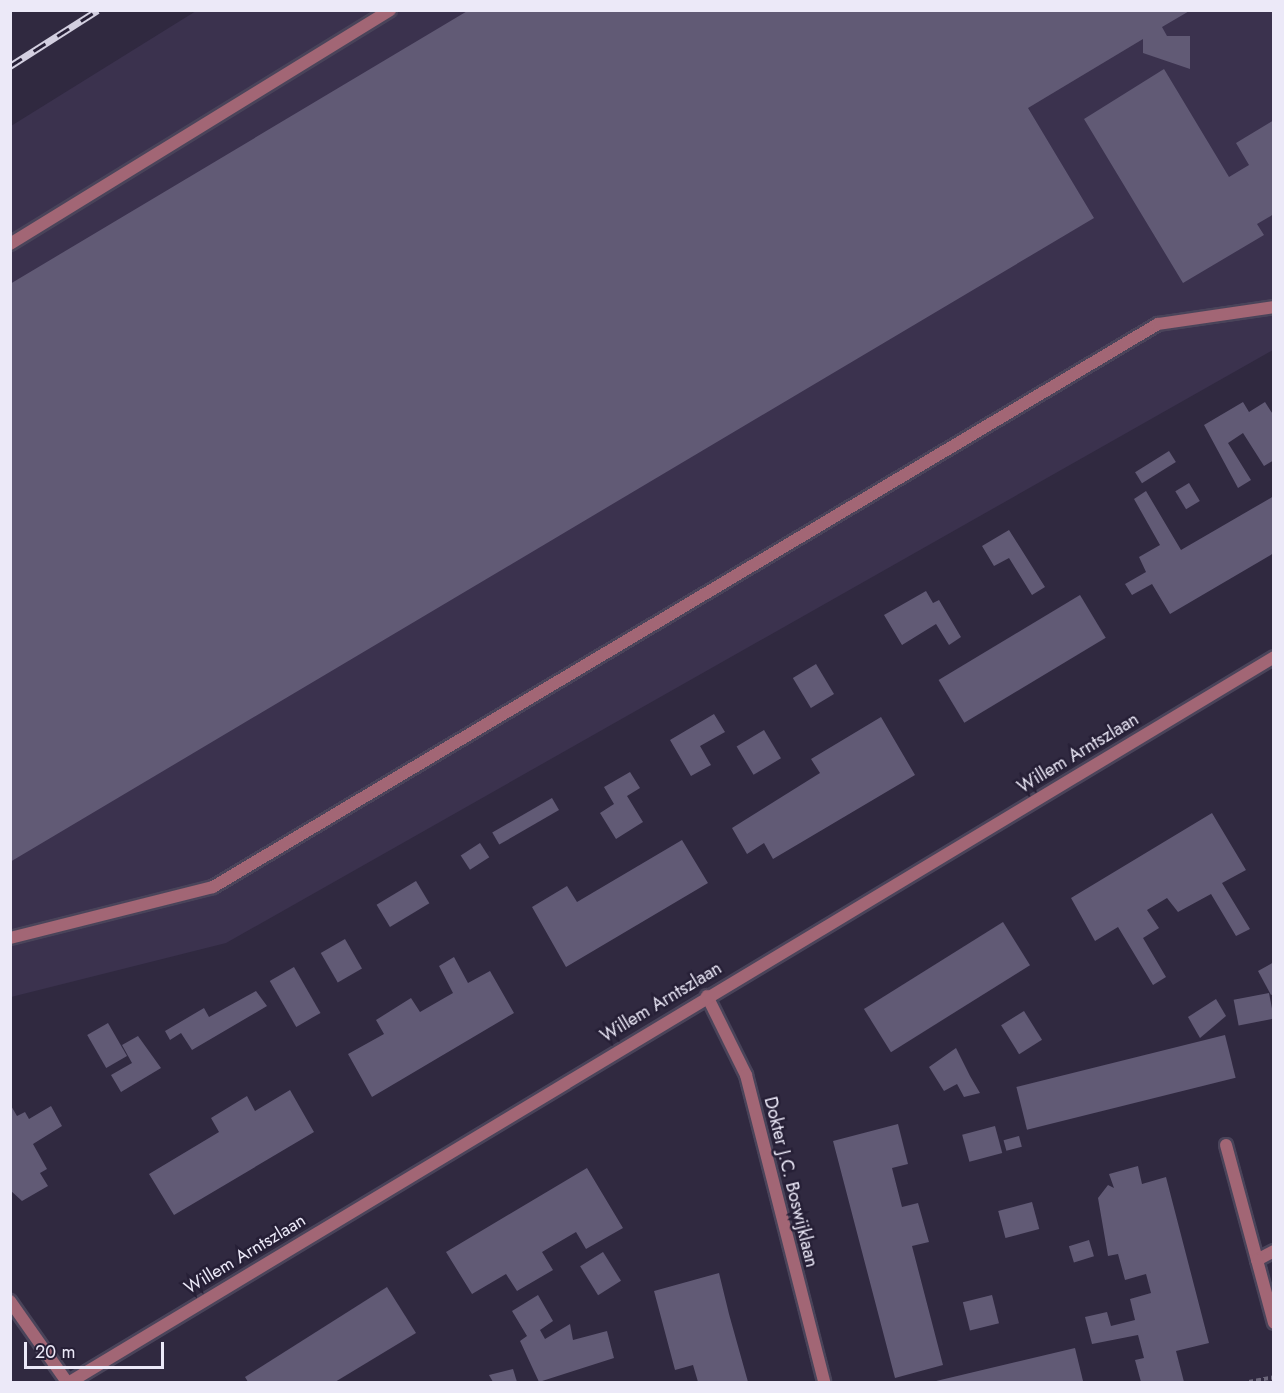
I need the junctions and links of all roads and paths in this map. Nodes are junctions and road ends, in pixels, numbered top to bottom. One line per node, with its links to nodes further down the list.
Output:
1 (390, 10): 2 (street)
2 (10, 244)
3 (1274, 307): 5 (street)
4 (1274, 657): 6 (street, Willem Arntszlaan)
5 (10, 938)
6 (707, 996): 13 (street, Willem Arntszlaan); 14 (street, Dokter J.C. Boswijklaan)
7 (1226, 1144): 9 (street)
8 (1274, 1251): 9 (street)
9 (1257, 1260): 11 (street)
10 (10, 1301): 13 (street)
11 (1274, 1323)
12 (1274, 1377): 15 (path)
13 (68, 1383)
14 (824, 1383)
15 (1249, 1383)

